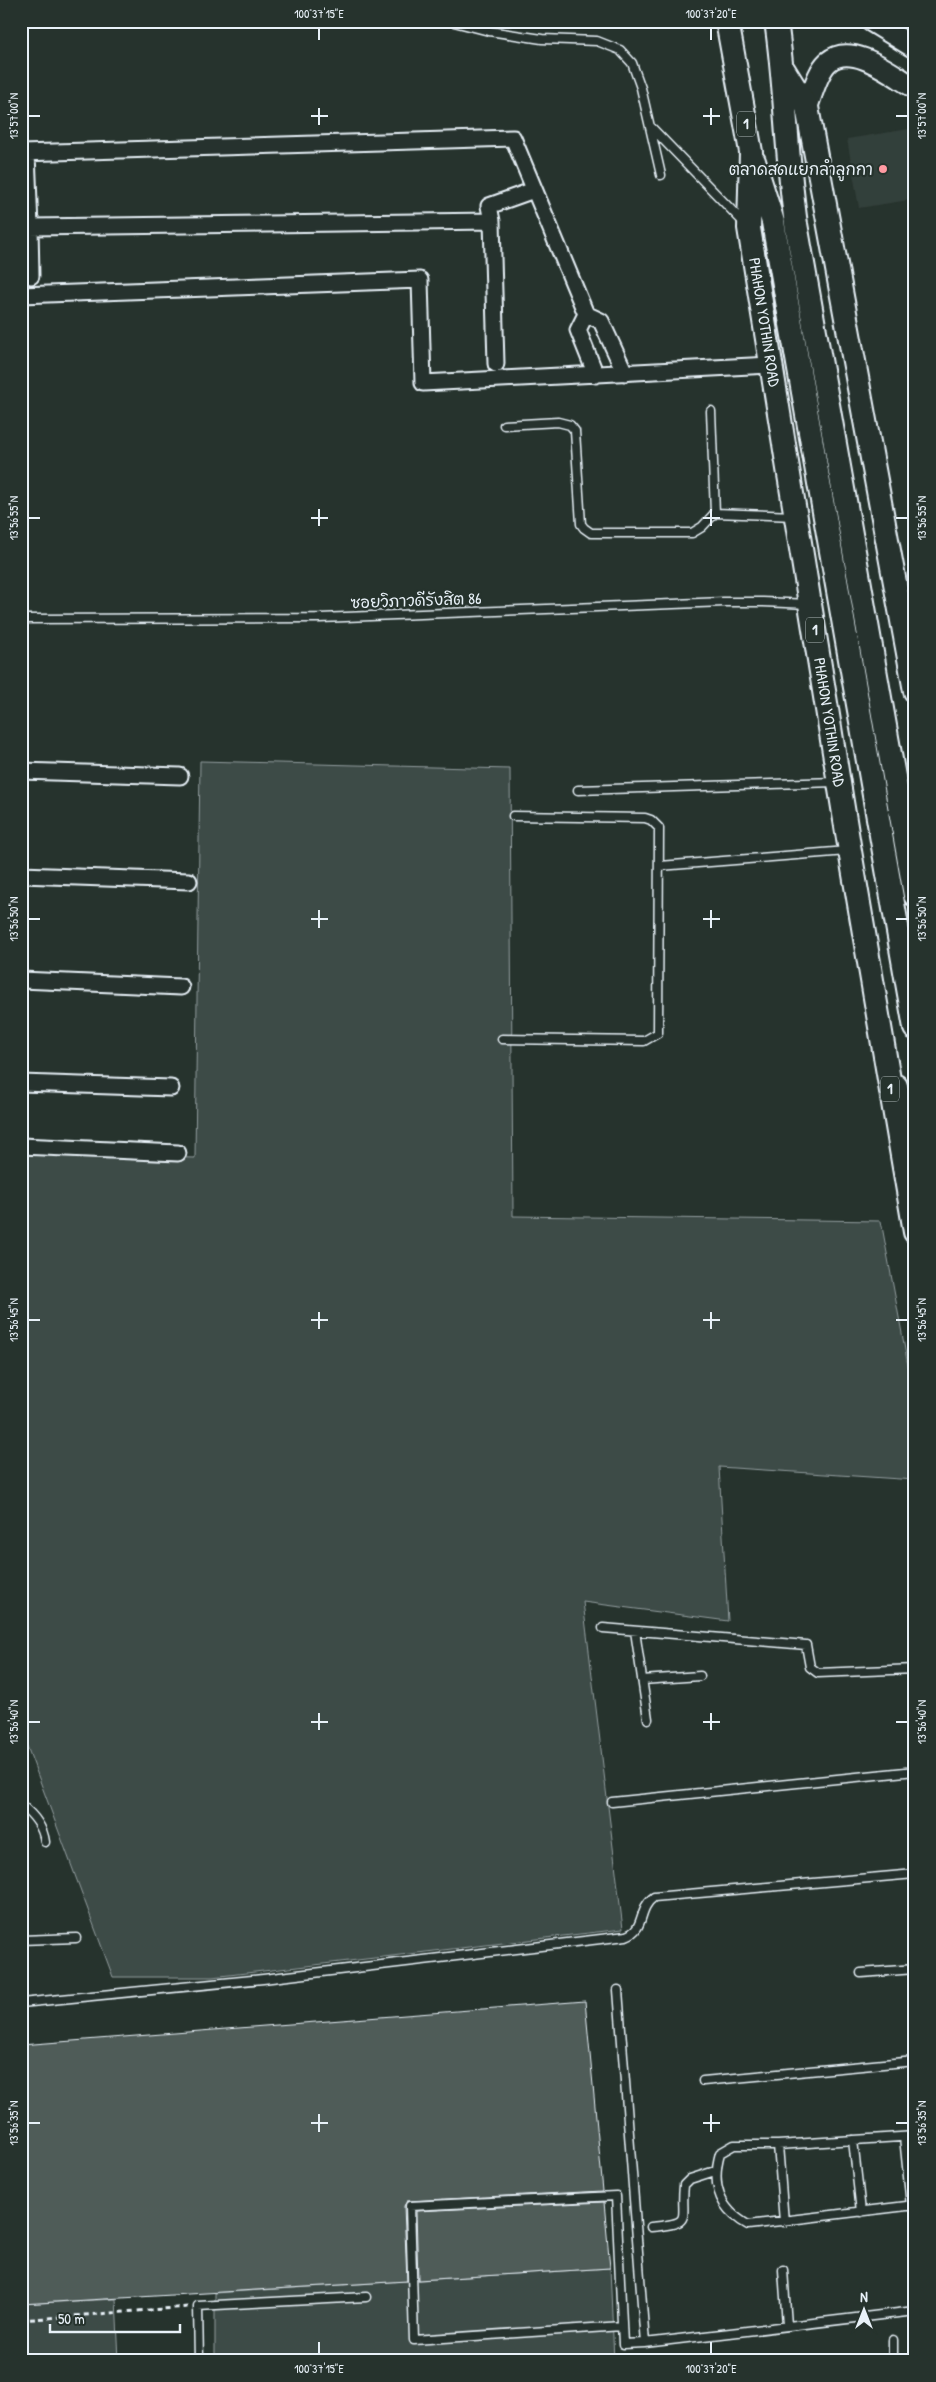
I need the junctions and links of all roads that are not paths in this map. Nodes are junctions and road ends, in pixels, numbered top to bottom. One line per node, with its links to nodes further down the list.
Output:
1 (450, 21): 9 (lane)
2 (727, 21): 10 (main road, PHAHON YOTHIN ROAD / 1)
3 (776, 21): 6 (main road)
4 (871, 21): 5 (main road)
5 (915, 48)
6 (784, 70): 8 (main road); 40 (main road)
7 (915, 88): 8 (main road)
8 (808, 107): 30 (main road)
9 (650, 127): 12 (lane); 16 (lane)
10 (751, 152): 16 (main road, PHAHON YOTHIN ROAD / 1); 43 (main road, PHAHON YOTHIN ROAD)
11 (24, 153): 13 (street); 15 (street)
12 (661, 175)
13 (534, 190): 14 (street); 19 (street)
14 (492, 221): 15 (street); 20 (street)
15 (30, 227): 17 (street)
16 (749, 228): 21 (main road, PHAHON YOTHIN ROAD / 1)
17 (31, 276)
18 (21, 295): 23 (street)
19 (586, 314): 22 (street); 23 (street)
20 (496, 364)
21 (772, 365): 22 (street); 27 (main road, PHAHON YOTHIN ROAD / 1)
22 (626, 373): 23 (street)
23 (596, 375)
24 (711, 411): 26 (lane)
25 (504, 425): 26 (lane)
26 (715, 513): 27 (lane)
27 (797, 516): 28 (main road, PHAHON YOTHIN ROAD / 1)
28 (811, 604): 29 (lane, ซอยวิภาวดีรังสิต 86); 33 (main road, PHAHON YOTHIN ROAD / 1)
29 (21, 619)
30 (914, 683)
31 (21, 771): 32 (street)
32 (180, 776)
33 (839, 782): 34 (lane); 36 (main road, PHAHON YOTHIN ROAD / 1)
34 (578, 790)
35 (513, 816): 37 (lane)
36 (850, 851): 37 (lane); 44 (main road, PHAHON YOTHIN ROAD / 1)
37 (660, 866): 45 (lane)
38 (21, 875): 39 (street)
39 (189, 881)
40 (915, 895)
41 (21, 980): 42 (street)
42 (181, 987)
43 (915, 1028)
44 (881, 1033): 48 (main road); 50 (main road, PHAHON YOTHIN ROAD / 1)
45 (502, 1039)
46 (21, 1083): 47 (street)
47 (171, 1088)
48 (915, 1116)
49 (21, 1146): 51 (street)
50 (899, 1146): 52 (street); 53 (main road, PHAHON YOTHIN ROAD / 1)
51 (178, 1153)
52 (915, 1166)
53 (915, 1232)
54 (604, 1628): 55 (lane)
55 (635, 1631): 56 (lane); 58 (lane)
56 (915, 1669)
57 (700, 1676): 58 (lane)
58 (642, 1680): 59 (lane)
59 (648, 1719)
60 (915, 1771): 61 (lane)
61 (612, 1802)
62 (21, 1805): 63 (lane)
63 (45, 1842)
64 (915, 1874): 70 (lane)
65 (76, 1938): 66 (lane)
66 (21, 1940)
67 (915, 1969): 68 (lane)
68 (861, 1974)
69 (618, 1990): 88 (lane)
70 (21, 2003)
71 (915, 2061): 72 (lane)
72 (703, 2081)
73 (915, 2136): 74 (lane)
74 (904, 2137): 75 (lane); 78 (lane)
75 (853, 2140): 76 (lane); 79 (lane)
76 (778, 2145): 77 (lane); 80 (lane)
77 (715, 2171): 80 (lane); 81 (lane)
78 (913, 2206): 79 (lane)
79 (861, 2212): 80 (lane)
80 (784, 2222)
81 (652, 2227)
82 (783, 2270): 85 (lane)
83 (366, 2297): 89 (lane)
84 (915, 2311): 85 (lane)
85 (787, 2325): 88 (lane)
86 (622, 2326): 86 (lane); 88 (lane)
87 (893, 2340): 90 (lane)
88 (645, 2343)
89 (199, 2361)
90 (894, 2361)

